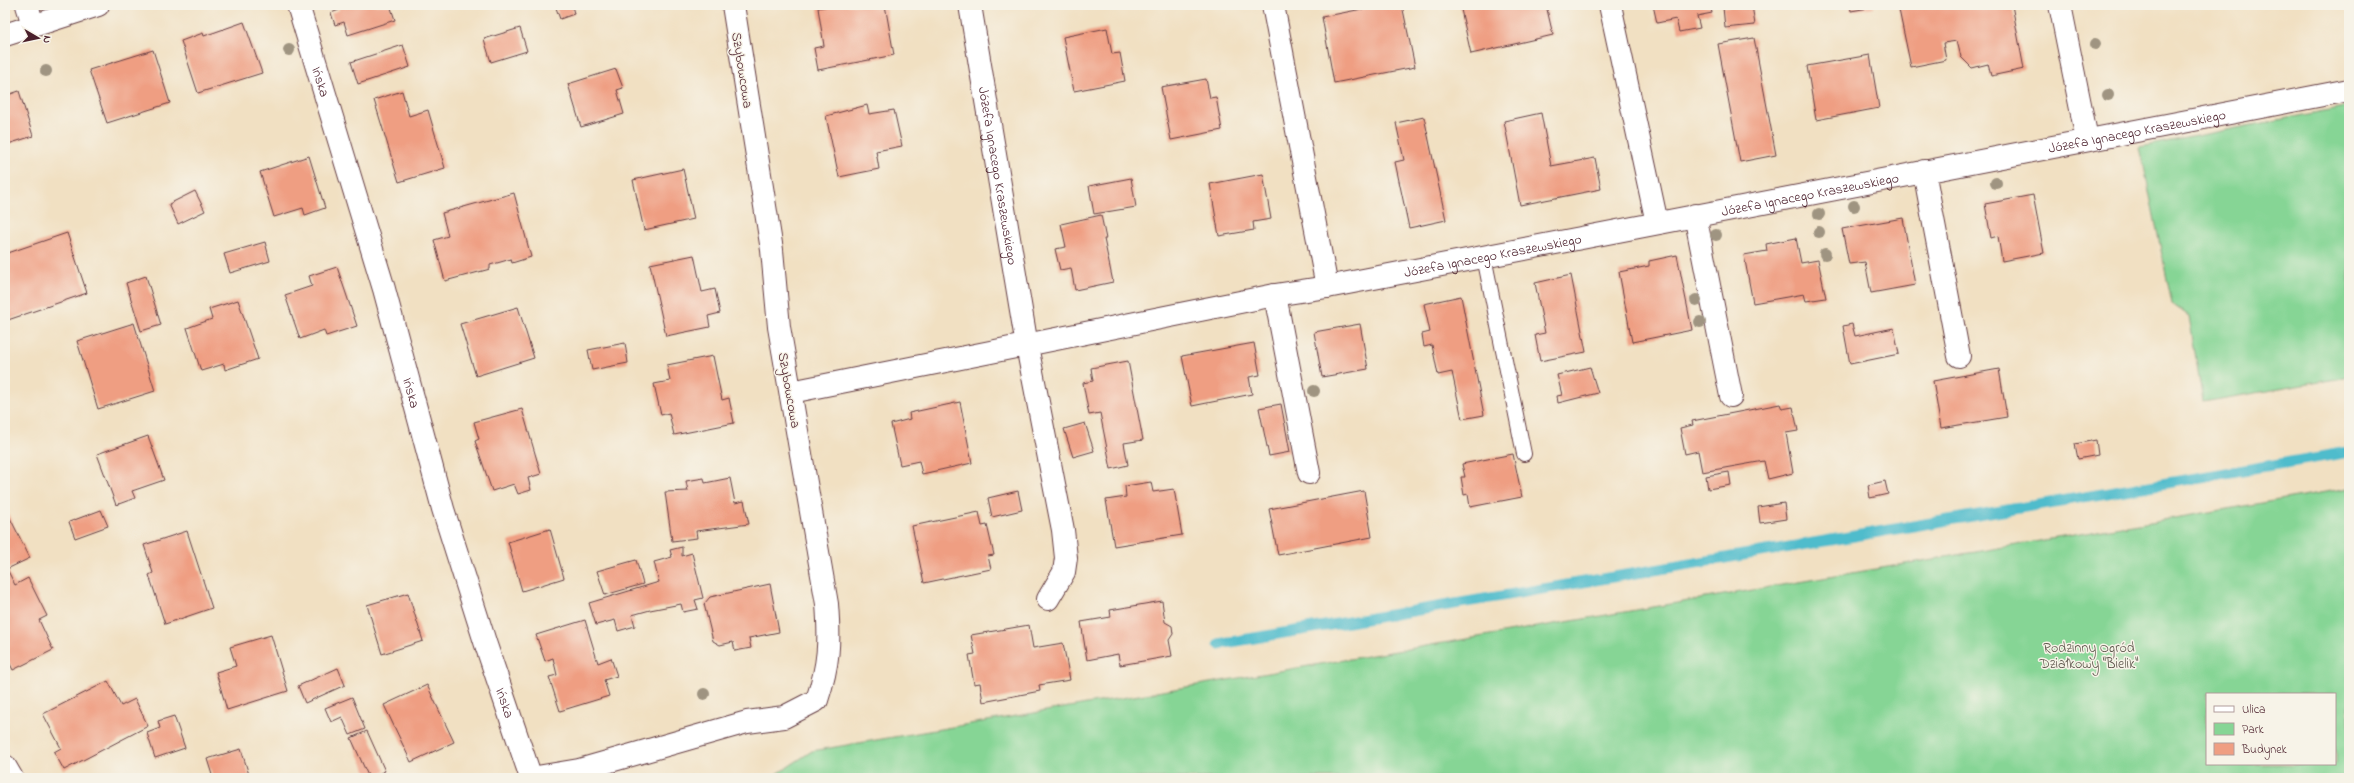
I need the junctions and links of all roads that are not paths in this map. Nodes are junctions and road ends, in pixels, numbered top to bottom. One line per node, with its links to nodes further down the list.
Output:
1 (98, 5): 8 (street)
2 (298, 5): 28 (street, Ińska)
3 (733, 5): 20 (street, Szybowcowa)
4 (970, 5): 18 (street, Józefa Ignacego Kraszewskiego)
5 (1273, 5): 16 (street)
6 (1610, 5): 14 (street)
7 (2060, 5): 11 (street)
8 (30, 15): 9 (street)
9 (5, 35)
10 (2349, 90): 11 (street, Józefa Ignacego Kraszewskiego)
11 (2087, 139): 12 (street, Józefa Ignacego Kraszewskiego)
12 (1924, 171): 13 (street, Józefa Ignacego Kraszewskiego); 19 (street)
13 (1695, 215): 14 (street, Józefa Ignacego Kraszewskiego); 21 (street)
14 (1657, 222): 15 (street, Józefa Ignacego Kraszewskiego)
15 (1484, 257): 16 (street, Józefa Ignacego Kraszewskiego); 22 (lane)
16 (1327, 287): 17 (street, Józefa Ignacego Kraszewskiego)
17 (1274, 295): 18 (street, Józefa Ignacego Kraszewskiego); 23 (street)
18 (1027, 346): 20 (street, Józefa Ignacego Kraszewskiego); 24 (street, Józefa Ignacego Kraszewskiego)
19 (1959, 356)
20 (791, 392): 25 (street, Szybowcowa)
21 (1731, 396)
22 (1524, 454)
23 (1309, 473)
24 (1048, 599)
25 (747, 722): 28 (street, Ińska)
26 (5, 766): 27 (street)
27 (12, 778)
28 (531, 778)

